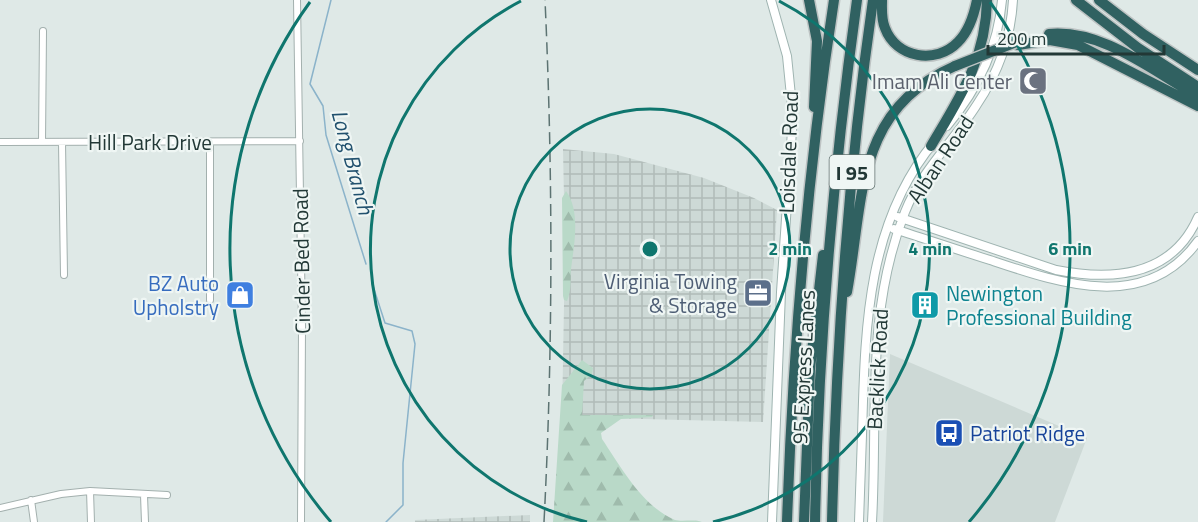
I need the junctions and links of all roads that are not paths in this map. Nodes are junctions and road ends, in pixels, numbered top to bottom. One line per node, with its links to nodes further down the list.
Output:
1 (297, 0): 21 (street, Cinder Bed Road)
2 (771, 0): 46 (main road, Loisdale Road)
3 (809, 0): 20 (highway)
4 (834, 0): 20 (highway, I 95)
5 (857, 0): 27 (highway, 95 Express Lanes)
6 (873, 0): 36 (highway, I 95)
7 (882, 0): 8 (highway)
8 (977, 0)
9 (987, 0): 26 (highway)
10 (1002, 0): 26 (main road, Alban Road)
11 (1013, 0): 30 (main road, Alban Road)
12 (1076, 0): 17 (highway)
13 (1099, 0): 16 (highway)
14 (43, 31): 23 (street)
15 (1018, 43): 18 (highway); 19 (highway); 36 (highway, bridge)
16 (1198, 70)
17 (1198, 87)
18 (1198, 96)
19 (1198, 106)
20 (815, 135): 47 (highway, I 95)
21 (300, 141): 25 (street, Hill Park Drive); 45 (street, Cinder Bed Road)
22 (0, 142): 23 (street, Hill Park Drive)
23 (42, 142): 24 (street, Hill Park Drive)
24 (62, 142): 25 (street, Hill Park Drive); 34 (street)
25 (210, 142): 35 (street)
26 (931, 146): 28 (main road, Alban Road)
27 (835, 181): 48 (highway); 49 (highway, 95 Express Lanes)
28 (892, 215): 30 (main road); 31 (main road, Alban Road)
29 (1198, 217): 30 (main road)
30 (902, 219): 32 (main road, Backlick Road)
31 (888, 227): 32 (main road); 51 (main road, Backlick Road)
32 (898, 230): 33 (main road); 52 (main road, Backlick Road)
33 (1198, 241)
34 (64, 275)
35 (210, 300)
36 (838, 345): 50 (highway, I 95)
37 (90, 491): 38 (street); 40 (street); 43 (street)
38 (144, 495): 39 (street); 44 (street)
39 (167, 495)
40 (31, 500): 41 (street); 42 (street)
41 (0, 507)
42 (34, 522)
43 (91, 522)
44 (145, 522)
45 (302, 522)
46 (772, 522)
47 (787, 522)
48 (804, 522)
49 (815, 522)
50 (832, 522)
51 (859, 522)
52 (872, 522)

